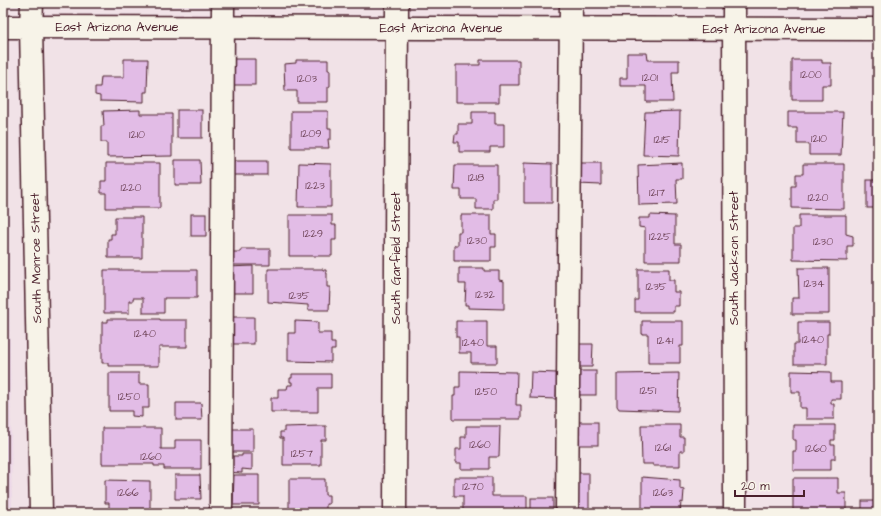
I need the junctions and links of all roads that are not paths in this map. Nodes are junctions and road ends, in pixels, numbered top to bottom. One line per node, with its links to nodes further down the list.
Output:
1 (32, 3): 7 (street, South Monroe Street)
2 (223, 3): 8 (street)
3 (397, 3): 9 (street, South Garfield Street)
4 (571, 3): 10 (street)
5 (734, 3): 11 (street, South Jackson Street)
6 (3, 27): 7 (street, East Arizona Avenue)
7 (31, 27): 8 (street, East Arizona Avenue); 13 (street, South Monroe Street)
8 (223, 27): 9 (street, East Arizona Avenue); 14 (street)
9 (398, 28): 10 (street, East Arizona Avenue); 15 (street, South Garfield Street)
10 (571, 28): 11 (street, East Arizona Avenue); 16 (street)
11 (734, 28): 12 (street, East Arizona Avenue); 17 (street, South Jackson Street)
12 (878, 29)
13 (41, 513)
14 (221, 513)
15 (395, 513)
16 (567, 513)
17 (735, 513)

